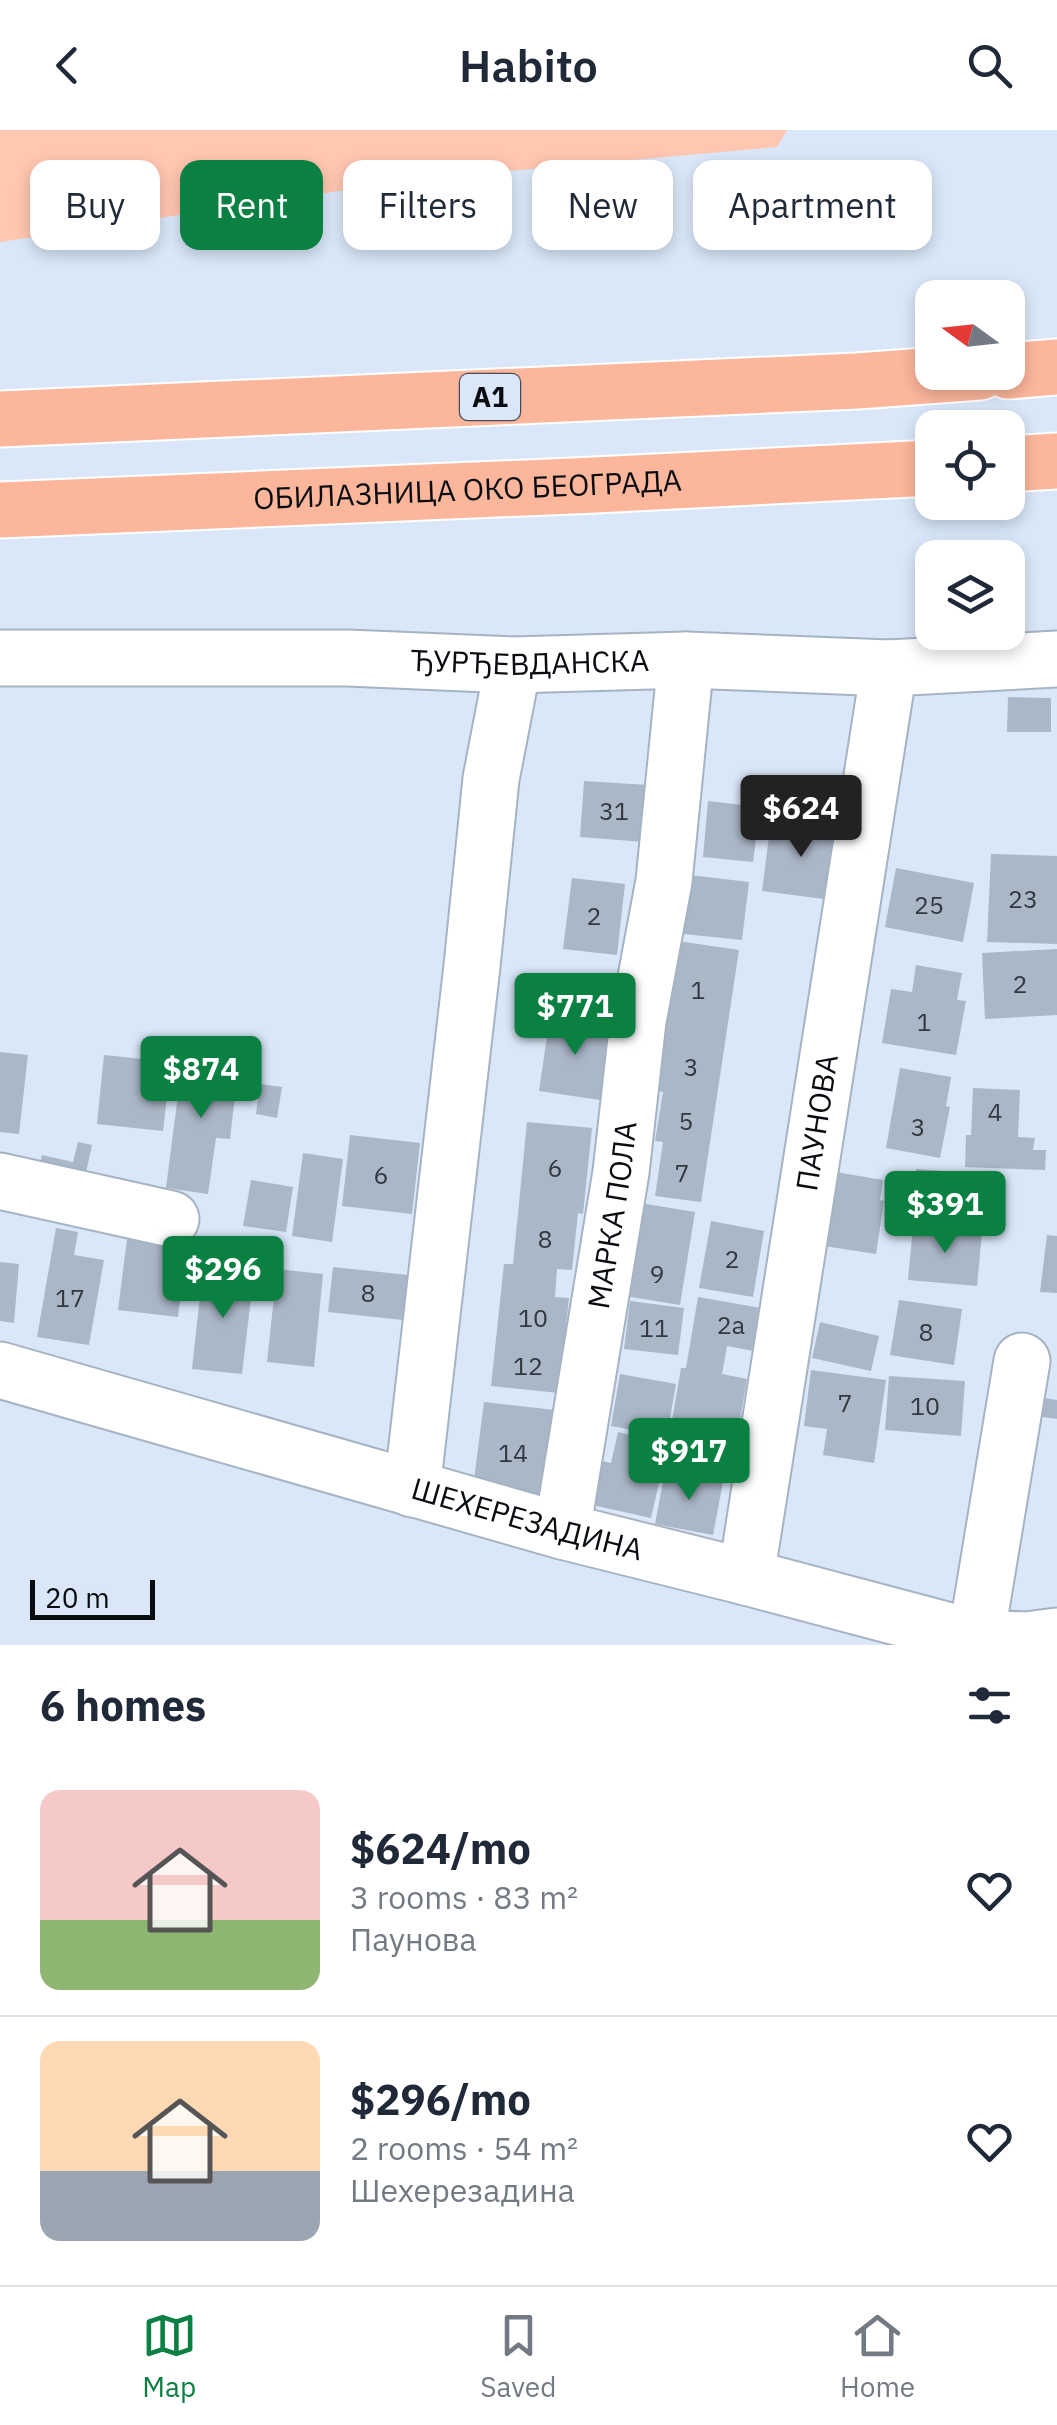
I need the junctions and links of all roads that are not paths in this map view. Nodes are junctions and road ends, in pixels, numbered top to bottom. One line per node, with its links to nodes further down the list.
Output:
1 (1057, 368): 2 (highway)
2 (1025, 370)
3 (915, 377): 4 (highway, A1)
4 (0, 418)
5 (1057, 461): 6 (highway)
6 (1025, 463)
7 (915, 469): 8 (highway, ОБИЛАЗНИЦА ОКО БЕОГРАДА)
8 (0, 510)
9 (0, 658): 12 (street, ЂУРЂЕВДАНСКА)
10 (1057, 659): 13 (street, ЂУРЂЕВДАНСКА)
11 (686, 660): 12 (street, ЂУРЂЕВДАНСКА); 13 (street, ЂУРЂЕВДАНСКА); 19 (street, МАРКА ПОЛА)
12 (512, 665): 18 (street)
13 (889, 668): 20 (street, ПАУНОВА)
14 (0, 1181): 15 (street)
15 (172, 1219)
16 (1022, 1361): 22 (street)
17 (0, 1370): 18 (street, ШЕХЕРЕЗАДИНА)
18 (412, 1489): 19 (street, ШЕХЕРЕЗАДИНА)
19 (562, 1531): 20 (street, ШЕХЕРЕЗАДИНА)
20 (746, 1576): 22 (street, ШЕХЕРЕЗАДИНА)
21 (1057, 1636): 22 (street, ШЕХЕРЕЗАДИНА)
22 (976, 1638)

